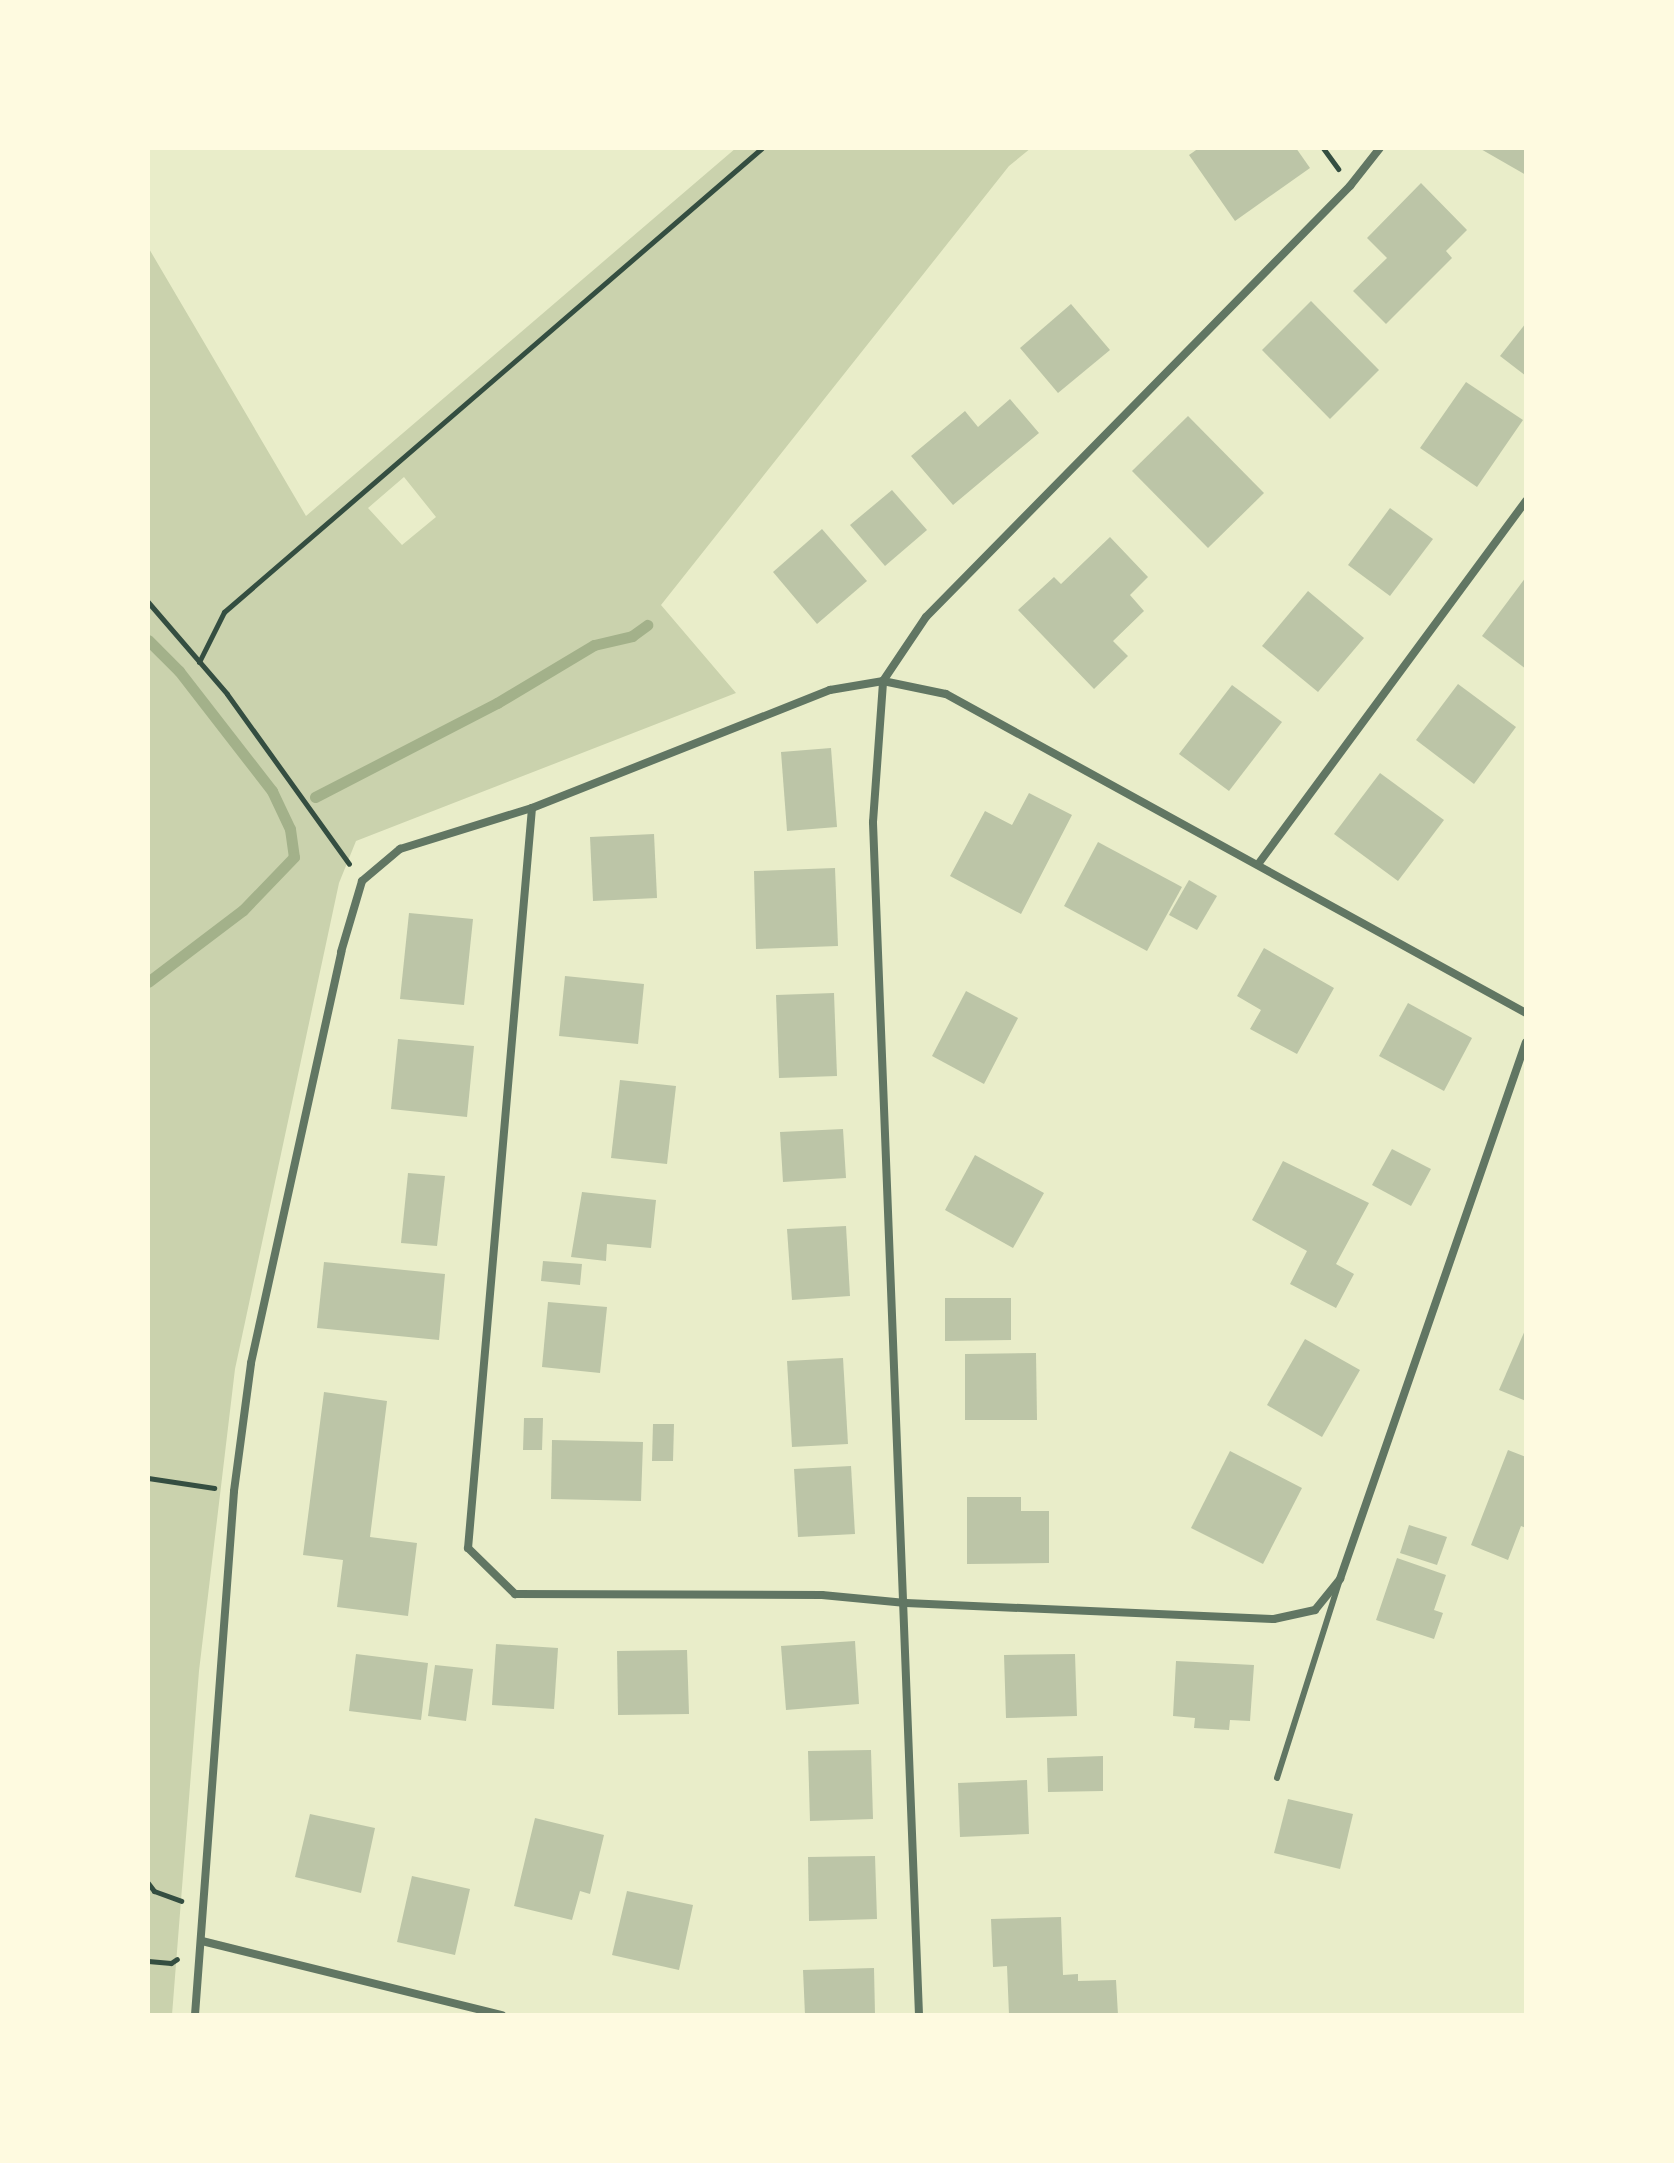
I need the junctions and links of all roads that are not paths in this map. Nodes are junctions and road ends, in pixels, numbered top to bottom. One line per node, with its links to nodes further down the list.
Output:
1 (1380, 148): 3 (street)
2 (1526, 501): 5 (street)
3 (883, 681): 4 (street); 5 (street); 9 (street)
4 (532, 808): 9 (street); 11 (street)
5 (1259, 863): 6 (street)
6 (1526, 1013)
7 (1526, 1042): 8 (street)
8 (1340, 1579): 9 (street); 10 (lane)
9 (906, 1603): 14 (street)
10 (1277, 1778)
11 (202, 1941): 12 (street); 13 (street)
12 (195, 2015)
13 (502, 2015)
14 (919, 2015)

